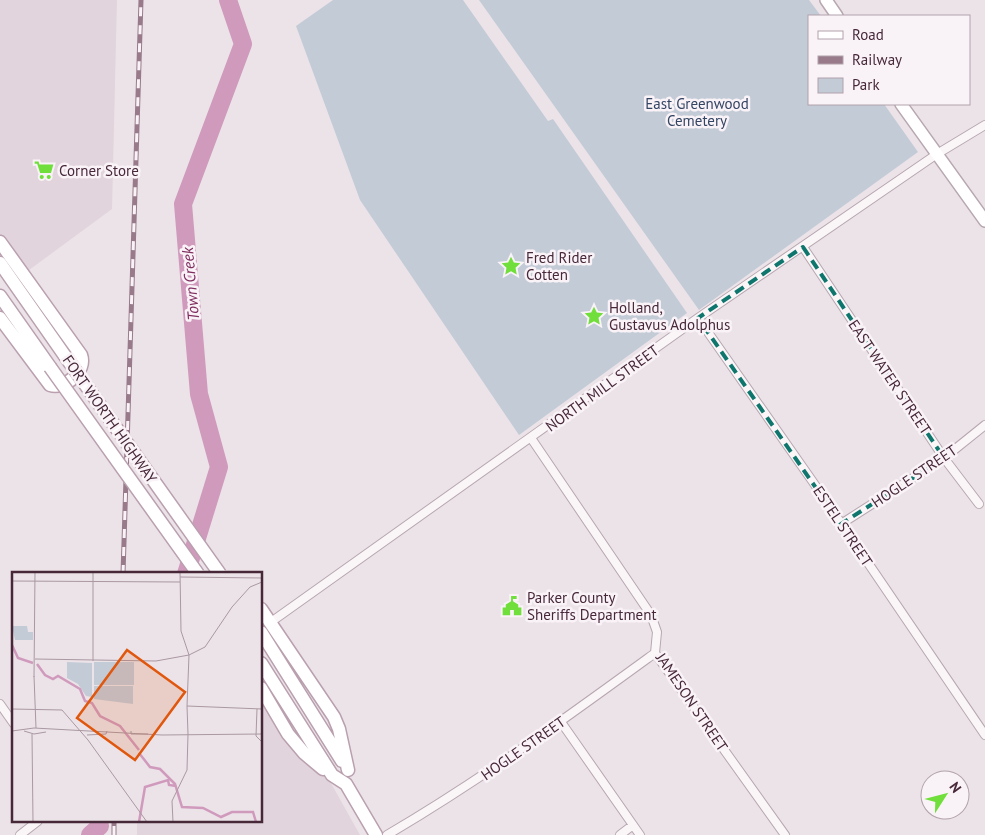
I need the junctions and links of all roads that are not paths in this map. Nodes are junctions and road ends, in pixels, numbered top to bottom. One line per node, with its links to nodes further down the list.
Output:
1 (826, 0): 2 (street)
2 (836, 15)
3 (902, 105): 5 (street)
4 (985, 125): 5 (street, NORTH MILL STREET)
5 (937, 154): 6 (street); 8 (street, NORTH MILL STREET)
6 (985, 221)
7 (0, 242): 11 (main road)
8 (803, 247): 12 (street, NORTH MILL STREET); 15 (street, EAST WATER STREET)
9 (0, 263): 19 (main road, FORT WORTH HIGHWAY, bridge)
10 (0, 296): 18 (main road, FORT WORTH HIGHWAY, bridge)
11 (0, 318)
12 (698, 318): 14 (street, NORTH MILL STREET); 17 (street, ESTEL STREET)
13 (985, 425): 15 (street, HOGLE STREET)
14 (531, 438): 21 (street, NORTH MILL STREET); 23 (street, JAMESON STREET)
15 (944, 458): 16 (street, EAST WATER STREET); 17 (street, HOGLE STREET)
16 (979, 504)
17 (841, 524): 29 (street, ESTEL STREET)
18 (197, 572)
19 (219, 572)
20 (262, 610): 21 (main road)
21 (271, 622): 30 (main road)
22 (265, 637): 30 (main road)
23 (654, 653): 28 (street, HOGLE STREET); 40 (street, JAMESON STREET)
24 (262, 666): 31 (main road)
25 (262, 690): 31 (main road)
26 (0, 704): 27 (street)
27 (12, 721)
28 (561, 722): 34 (street); 37 (street, HOGLE STREET)
29 (985, 735)
30 (348, 770): 32 (main road)
31 (332, 775): 32 (main road)
32 (346, 784): 36 (main road)
33 (37, 822): 35 (street)
34 (633, 825): 38 (street); 39 (street)
35 (20, 835)
36 (376, 835)
37 (387, 835)
38 (620, 835)
39 (640, 835)
40 (785, 835)

